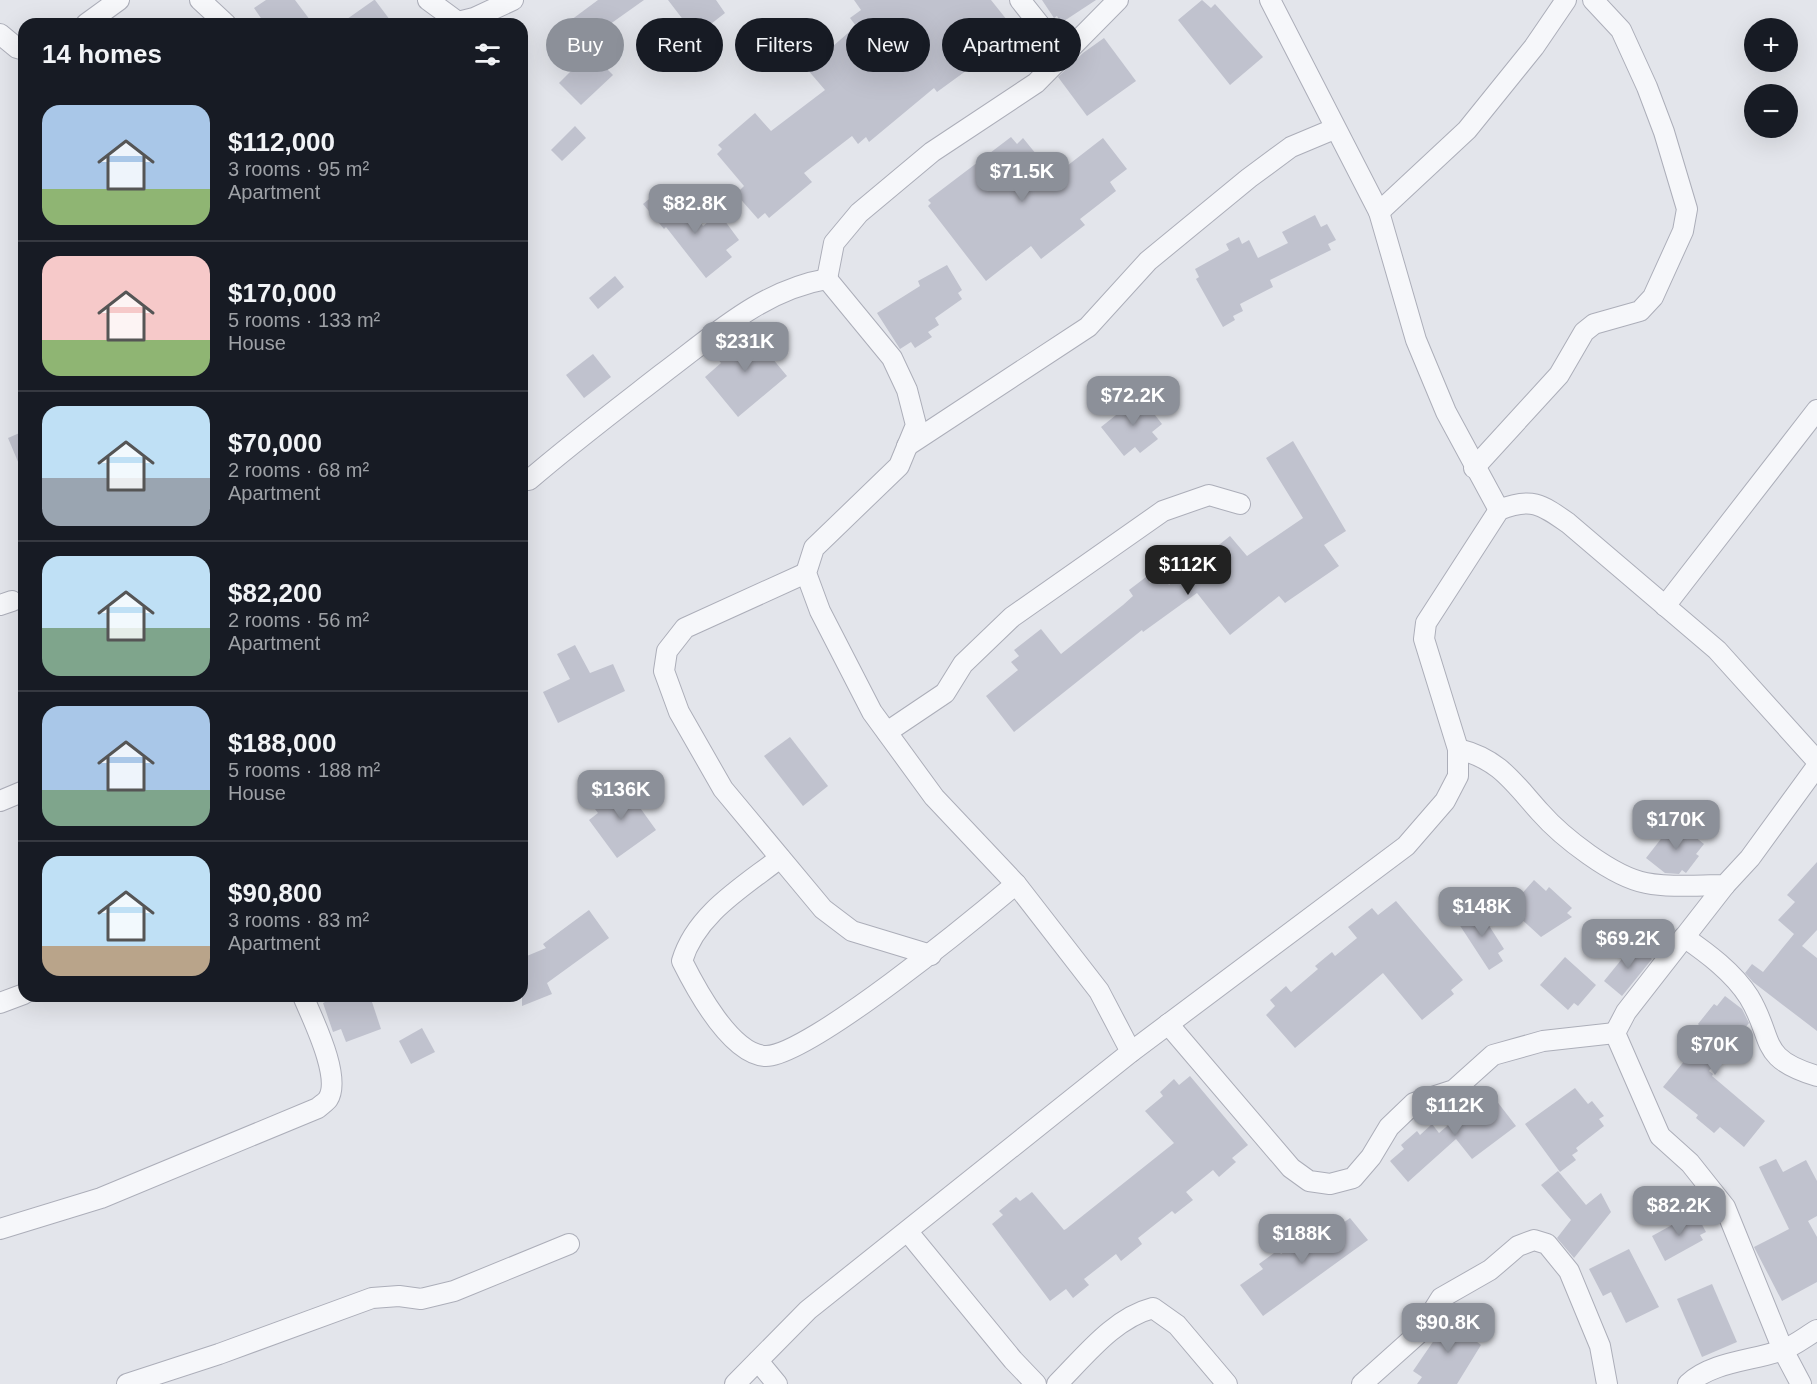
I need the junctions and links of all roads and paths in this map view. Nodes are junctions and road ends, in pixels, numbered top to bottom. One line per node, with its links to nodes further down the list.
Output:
1 (119, 0): 10 (street)
2 (200, 0): 11 (street)
3 (428, 0): 12 (street)
4 (513, 0): 13 (street)
5 (1020, 0): 14 (street)
6 (1118, 0): 16 (street)
7 (1270, 0): 19 (street)
8 (1593, 0): 24 (street)
9 (1558, 2): 20 (street)
10 (94, 18)
11 (219, 18)
12 (451, 18)
13 (474, 18)
14 (1034, 18)
15 (0, 34): 17 (street)
16 (1081, 36)
17 (18, 48)
18 (1046, 72): 21 (street)
19 (1334, 129): 20 (street); 23 (street)
20 (1378, 212): 24 (street)
21 (827, 279): 23 (street); 25 (street)
22 (1817, 411): 29 (street)
23 (907, 446): 28 (street)
24 (1474, 468): 27 (street)
25 (529, 480)
26 (1240, 504): 30 (street)
27 (1499, 510): 29 (street); 31 (street)
28 (806, 573): 30 (street); 36 (street)
29 (1665, 606): 32 (street)
30 (887, 732): 37 (street)
31 (1458, 748): 38 (street); 44 (street)
32 (1817, 761)
33 (1817, 766): 38 (street)
34 (18, 794): 35 (street)
35 (0, 801)
36 (780, 858): 40 (street); 40 (street)
37 (1016, 884): 40 (street); 46 (street)
38 (1725, 885): 39 (street)
39 (1684, 937): 45 (street); 47 (street)
40 (931, 955)
41 (18, 996): 43 (street)
42 (305, 1002): 48 (street)
43 (0, 1003)
44 (1168, 1024): 45 (street); 46 (street)
45 (1615, 1033): 52 (street)
46 (1131, 1052): 49 (street)
47 (1817, 1076)
48 (0, 1229)
49 (908, 1232): 53 (street); 57 (street)
50 (569, 1244): 54 (street)
51 (1817, 1330): 52 (street)
52 (1783, 1350): 62 (street); 63 (street)
53 (758, 1361): 55 (street); 56 (street)
54 (127, 1384)
55 (735, 1384)
56 (777, 1384)
57 (1036, 1384)
58 (1057, 1384): 59 (street)
59 (1227, 1384)
60 (1362, 1384): 61 (street)
61 (1607, 1384)
62 (1688, 1384)
63 (1801, 1384)

